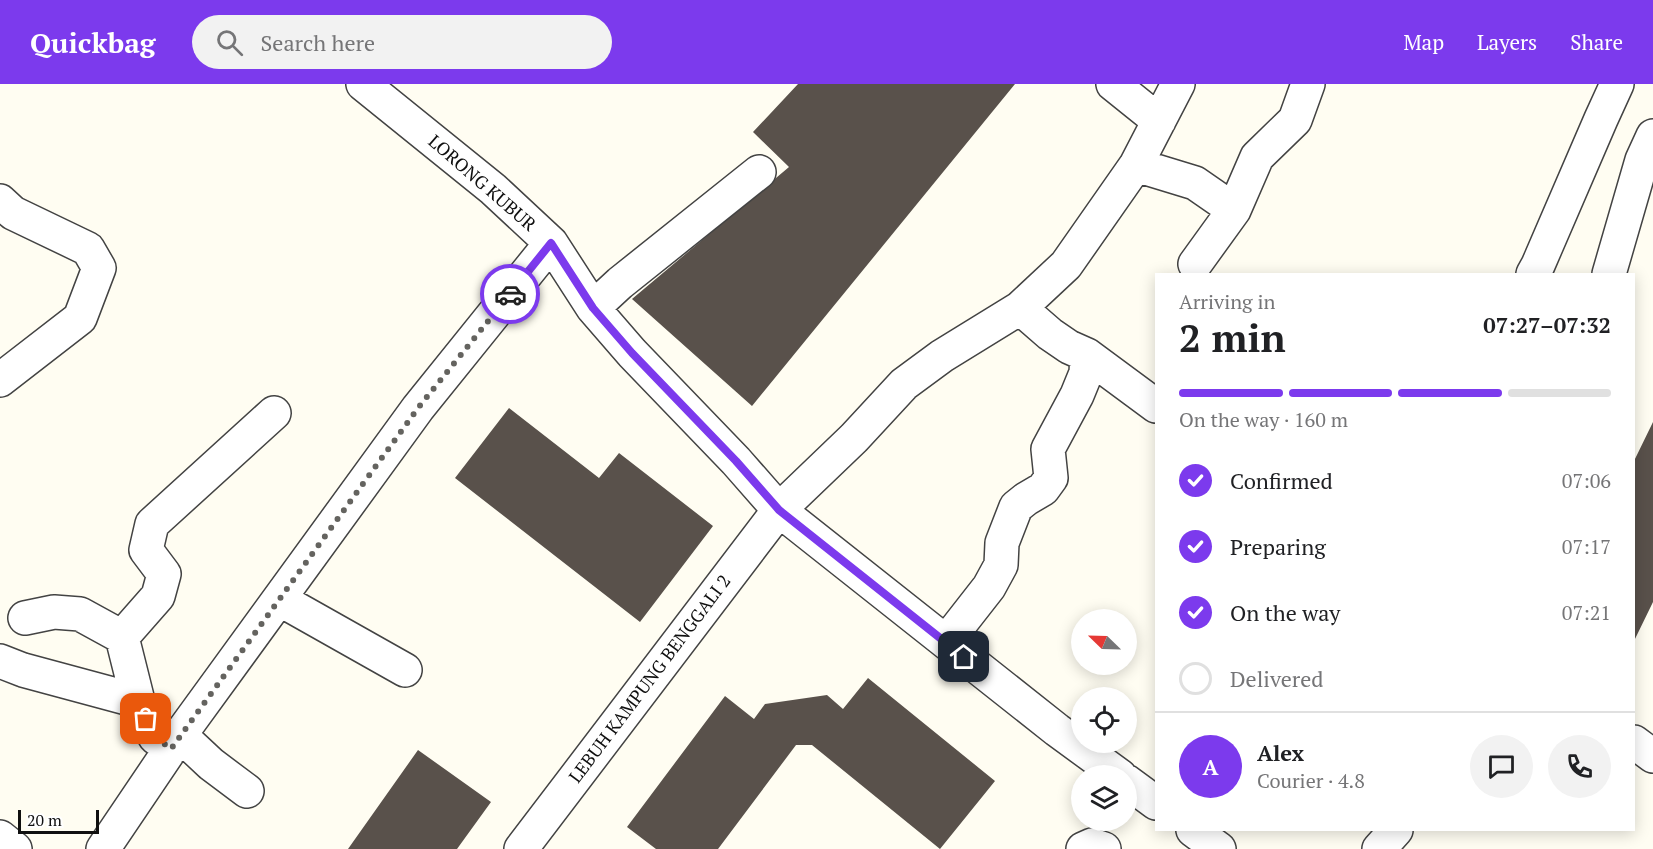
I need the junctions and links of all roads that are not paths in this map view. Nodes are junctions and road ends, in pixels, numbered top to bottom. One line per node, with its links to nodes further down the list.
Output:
1 (363, 84): 12 (street, LORONG KUBUR)
2 (1113, 84): 6 (street)
3 (1178, 84): 6 (street, LEBUH KAMPUNG BENGGALI 2)
4 (1308, 84): 11 (street)
5 (1617, 84): 14 (street)
6 (1159, 121): 8 (street, LEBUH KAMPUNG BENGGALI 2)
7 (1653, 136): 15 (street)
8 (1136, 165): 11 (street); 17 (street, LEBUH KAMPUNG BENGGALI 2)
9 (759, 172): 16 (street)
10 (0, 201): 19 (street)
11 (1234, 210): 13 (street)
12 (551, 243): 16 (street, LORONG KUBUR); 23 (street)
13 (1195, 264)
14 (1534, 273)
15 (1609, 273)
16 (593, 308): 22 (street, LORONG KUBUR)
17 (1020, 308): 18 (street); 22 (street, LEBUH KAMPUNG BENGGALI 2)
18 (1087, 355): 20 (street); 26 (street)
19 (0, 380)
20 (1155, 405)
21 (274, 413): 25 (street)
22 (779, 510): 26 (street, LORONG KUBUR); 42 (street, LEBUH KAMPUNG BENGGALI 2)
23 (279, 598): 28 (street); 30 (street)
24 (25, 618): 25 (street)
25 (122, 637): 29 (street)
26 (946, 642): 33 (street, LORONG KUBUR)
27 (0, 661): 29 (street)
28 (405, 670)
29 (138, 701): 30 (street)
30 (175, 742): 35 (street); 41 (street)
31 (1635, 743): 32 (street)
32 (1653, 756)
33 (1104, 765)
34 (1137, 789): 36 (street)
35 (247, 791)
36 (1155, 802)
37 (1194, 831): 45 (street)
38 (1395, 831): 46 (street)
39 (0, 837): 40 (street)
40 (15, 849)
41 (103, 849)
42 (521, 849)
43 (1083, 849): 44 (street)
44 (1104, 849)
45 (1219, 849)
46 (1379, 849)

